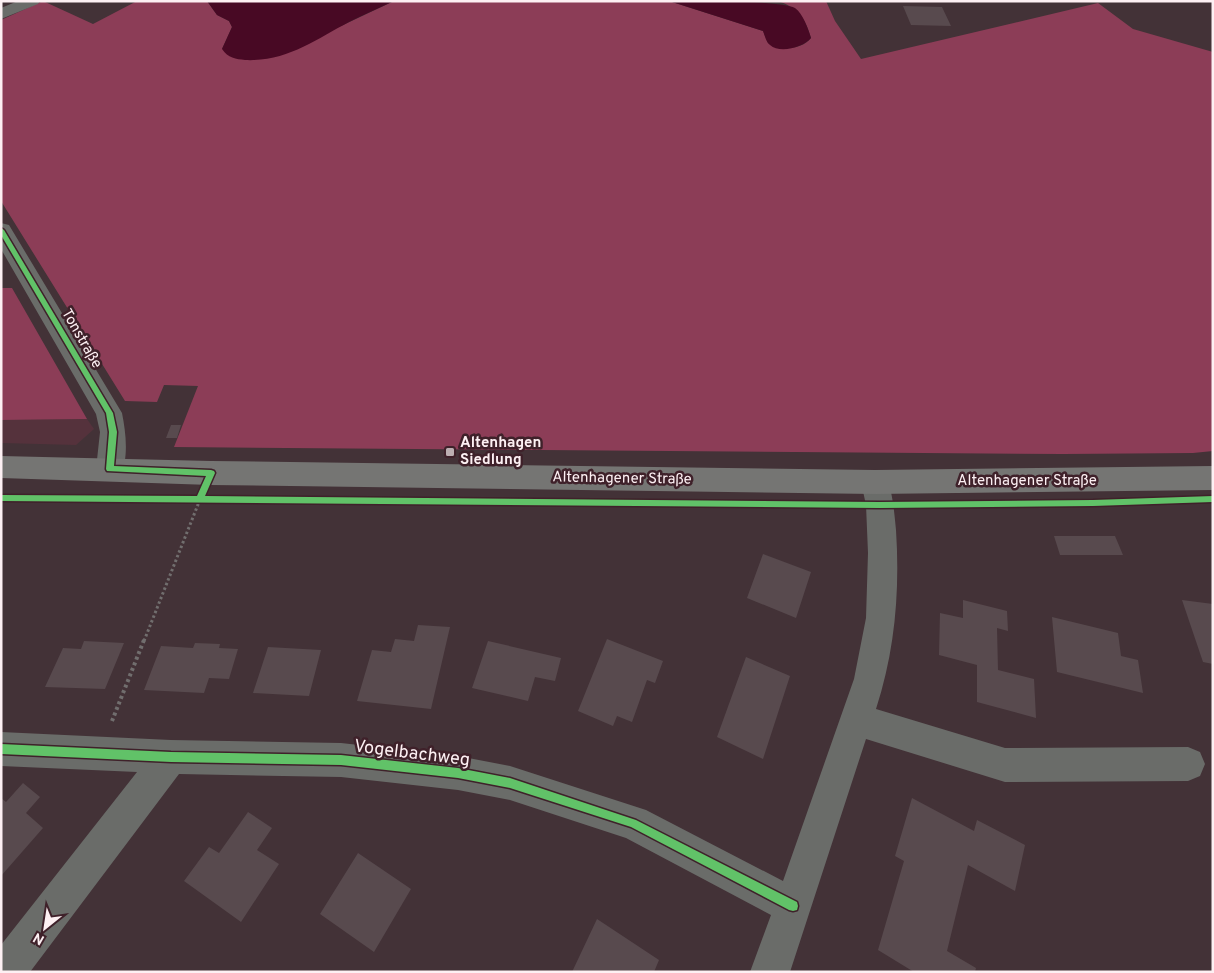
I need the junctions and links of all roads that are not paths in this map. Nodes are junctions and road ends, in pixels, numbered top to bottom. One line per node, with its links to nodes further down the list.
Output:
1 (32, 1): 2 (street)
2 (1, 14)
3 (1, 230): 5 (street, Tonstraße)
4 (1, 467): 5 (main road, Altenhagener Straße)
5 (110, 469): 7 (main road, Altenhagener Straße)
6 (1213, 478): 7 (main road, Altenhagener Straße)
7 (875, 482): 8 (street)
8 (857, 720): 11 (street); 12 (street)
9 (1, 749): 10 (street, Vogelbachweg)
10 (171, 757): 12 (street, Vogelbachweg); 13 (street)
11 (1188, 764)
12 (793, 906): 14 (street)
13 (5, 972)
14 (770, 972)

